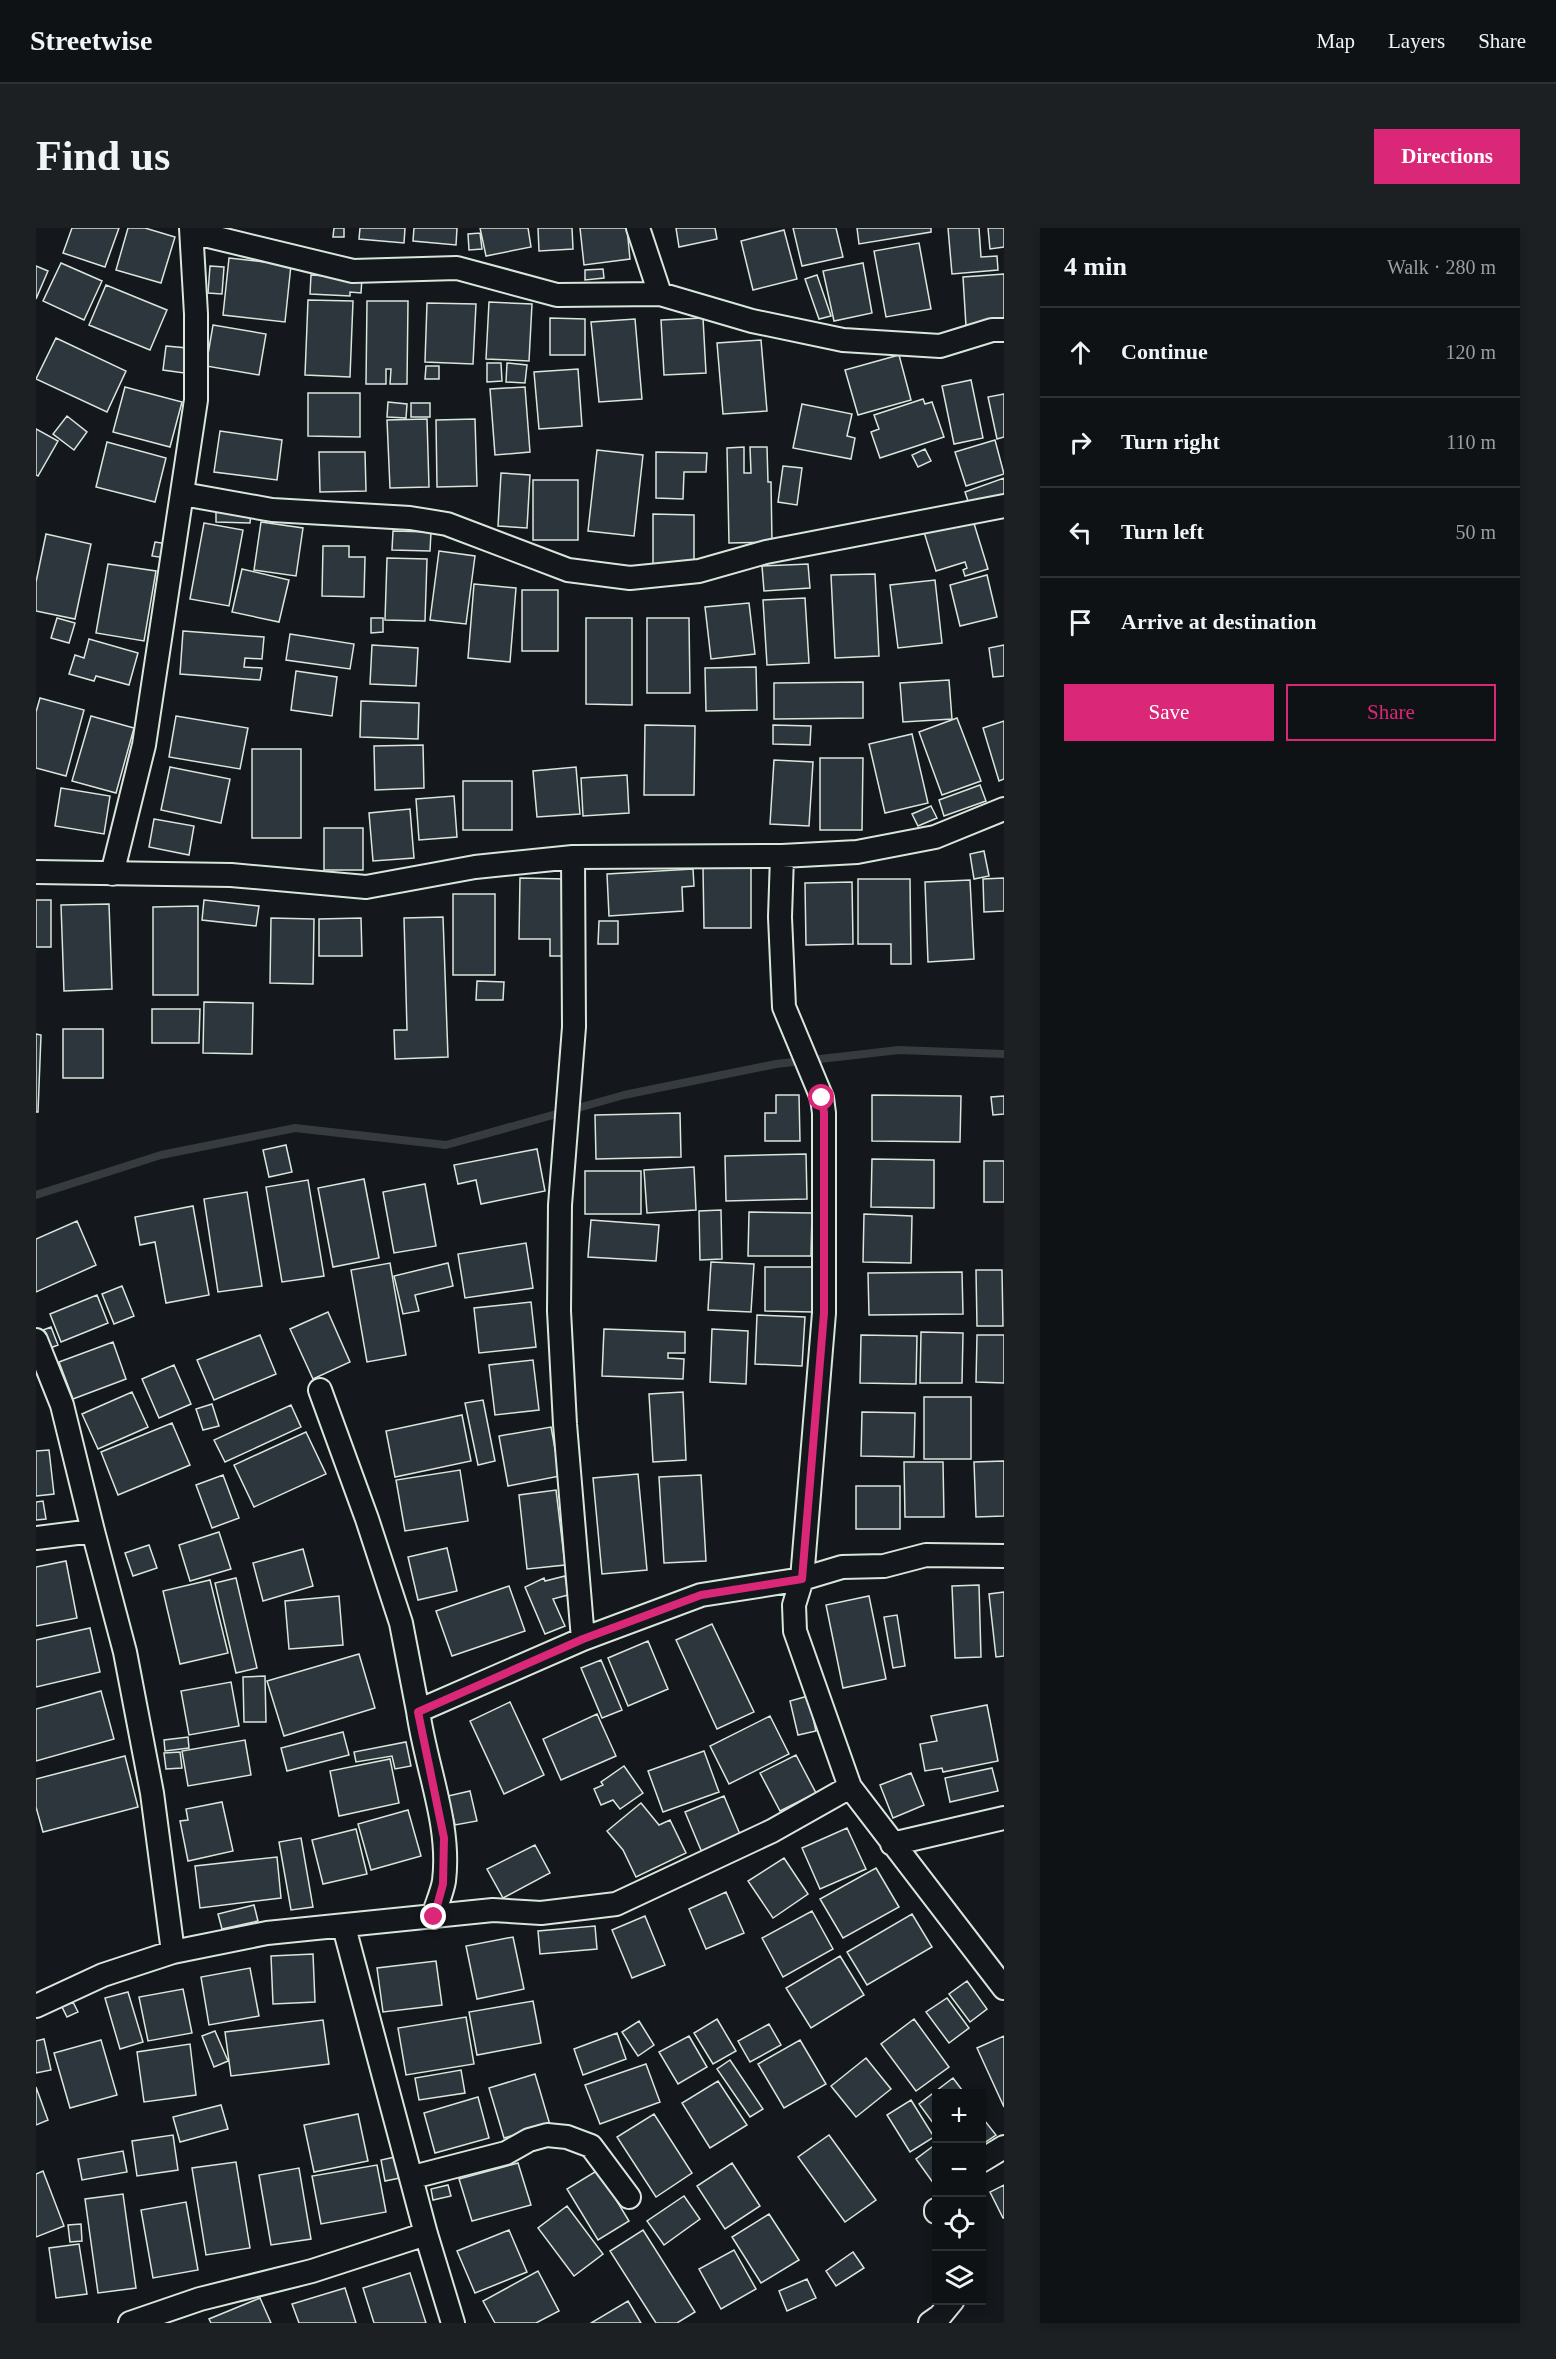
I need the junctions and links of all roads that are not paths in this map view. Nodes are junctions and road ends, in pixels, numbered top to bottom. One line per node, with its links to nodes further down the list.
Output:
1 (638, 228): 3 (street)
2 (192, 230): 3 (street); 5 (street)
3 (660, 294): 4 (street)
4 (1004, 330)
5 (183, 494): 6 (street); 11 (street)
6 (1004, 506)
7 (1004, 809): 8 (street)
8 (782, 856): 9 (street); 17 (street)
9 (573, 857): 11 (street); 18 (street)
10 (36, 872): 11 (street)
11 (112, 874)
12 (36, 1340): 14 (street)
13 (320, 1390): 19 (street)
14 (93, 1531): 15 (street); 25 (street)
15 (36, 1538)
16 (1004, 1556): 17 (street)
17 (802, 1579): 18 (street); 20 (street)
18 (583, 1639): 19 (street)
19 (418, 1712): 23 (street)
20 (850, 1787): 22 (street); 23 (street)
21 (1004, 1818): 22 (street)
22 (892, 1844): 26 (street)
23 (434, 1917): 24 (street)
24 (344, 1927): 25 (street); 30 (street)
25 (173, 1952): 27 (street)
26 (1004, 1988)
27 (36, 2006)
28 (1004, 2146): 29 (street)
29 (986, 2158)
30 (412, 2177): 31 (street); 32 (street)
31 (629, 2197)
32 (426, 2234): 34 (street); 35 (street)
33 (950, 2305): 36 (street)
34 (130, 2323)
35 (453, 2323)
36 (930, 2323)

